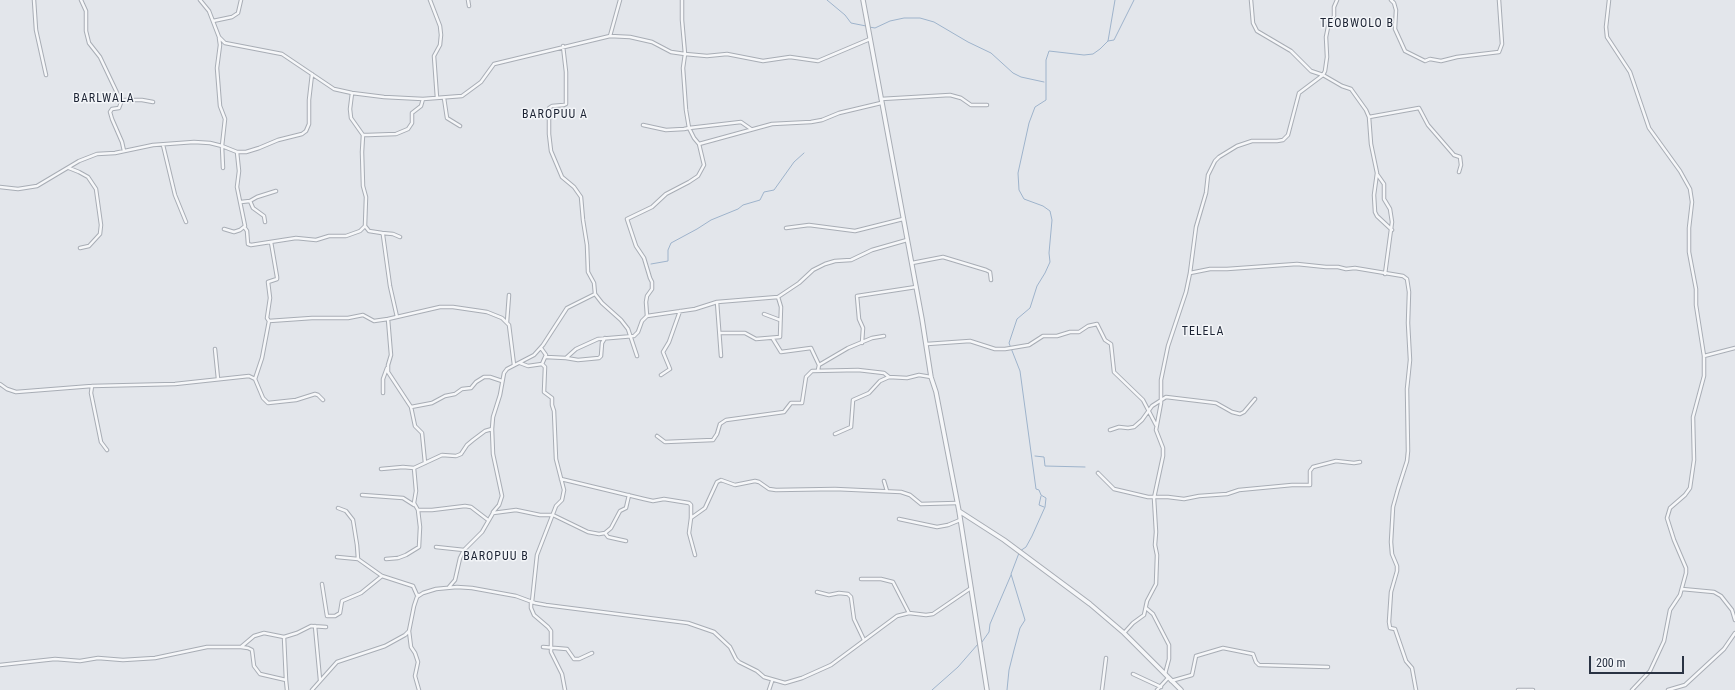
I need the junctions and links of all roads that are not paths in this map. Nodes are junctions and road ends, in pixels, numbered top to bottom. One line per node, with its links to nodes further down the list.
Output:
1 (34, 0): 23 (street)
2 (81, 0): 29 (street)
3 (200, 0): 16 (street)
4 (240, 0): 16 (street)
5 (430, 0): 26 (street)
6 (468, 0): 15 (street)
7 (620, 0): 17 (street)
8 (682, 0): 21 (street)
9 (863, 0): 19 (street)
10 (1251, 0): 24 (street)
11 (1337, 0): 24 (street)
12 (1391, 0): 13 (street)
13 (1499, 0)
14 (1609, 0): 94 (street)
15 (469, 6)
16 (213, 21): 18 (street)
17 (610, 36): 20 (street); 21 (street)
18 (219, 38): 22 (street); 41 (street)
19 (870, 39): 21 (street); 30 (street)
20 (563, 46): 27 (street); 70 (street)
21 (685, 54): 36 (street)
22 (312, 74): 25 (street); 43 (street)
23 (46, 75)
24 (1323, 75): 33 (street); 66 (street)
25 (352, 93): 28 (street); 38 (street)
26 (437, 98): 27 (street); 28 (street)
27 (444, 98): 35 (street)
28 (423, 99): 38 (street)
29 (122, 100): 31 (street); 42 (street)
30 (881, 101): 32 (street); 37 (street); 52 (street)
31 (153, 102)
32 (987, 104)
33 (1369, 117): 46 (street); 47 (street)
34 (643, 125): 36 (street)
35 (460, 126)
36 (689, 128): 37 (street); 40 (street)
37 (751, 129): 40 (street)
38 (363, 134): 55 (street)
39 (163, 144): 41 (street); 42 (street); 53 (street)
40 (699, 144): 76 (street)
41 (222, 146): 43 (street); 45 (street)
42 (124, 151): 44 (street)
43 (237, 152): 51 (street)
44 (68, 168): 48 (street); 64 (street)
45 (224, 168)
46 (1459, 172)
47 (1377, 173): 59 (street); 59 (street)
48 (0, 187)
49 (276, 191): 50 (street)
50 (250, 201): 51 (street); 54 (street)
51 (241, 202): 56 (street)
52 (903, 219): 57 (street); 62 (street)
53 (186, 222)
54 (265, 222)
55 (365, 226): 60 (street); 63 (street)
56 (245, 228): 58 (street); 63 (street)
57 (786, 228)
58 (224, 229)
59 (1392, 230): 67 (street)
60 (382, 233): 61 (street); 77 (street)
61 (400, 237)
62 (907, 240): 65 (street); 72 (street)
63 (272, 242): 80 (street)
64 (80, 248)
65 (912, 262): 68 (street); 69 (street)
66 (1190, 273): 67 (street); 114 (street)
67 (1385, 274): 195 (street)
68 (991, 280)
69 (916, 287): 87 (street); 88 (street)
70 (595, 294): 83 (street); 89 (street)
71 (509, 295): 81 (street)
72 (778, 297): 73 (street); 79 (street)
73 (717, 302): 74 (street); 82 (street)
74 (680, 311): 76 (street); 103 (street)
75 (764, 314): 79 (street)
76 (647, 316): 83 (street)
77 (397, 317): 78 (street); 81 (street)
78 (388, 319): 80 (street); 99 (street)
79 (780, 320): 86 (street)
80 (269, 321): 107 (street)
81 (507, 322): 100 (street)
82 (720, 333): 86 (street); 93 (street)
83 (631, 336): 85 (street); 92 (street)
84 (884, 336): 87 (street)
85 (605, 338): 96 (street); 96 (street)
86 (773, 339): 101 (street)
87 (862, 342): 101 (street)
88 (927, 344): 105 (street); 116 (street)
89 (541, 348): 95 (street); 97 (street)
90 (1735, 348): 94 (street)
91 (216, 349): 106 (street)
92 (637, 356)
93 (722, 356)
94 (1704, 356): 158 (street)
95 (546, 357): 96 (street); 98 (street)
96 (566, 358)
97 (519, 363): 98 (street); 100 (street)
98 (542, 364): 128 (street)
99 (388, 365): 111 (street); 115 (street)
100 (514, 365): 108 (street)
101 (819, 365): 102 (street)
102 (818, 370): 104 (street); 121 (street)
103 (661, 375)
104 (889, 377): 105 (street); 120 (street)
105 (931, 377): 134 (street)
106 (218, 379): 107 (street); 110 (street)
107 (255, 379): 113 (street)
108 (502, 381): 115 (street); 118 (street)
109 (0, 384): 110 (street)
110 (92, 386): 122 (street)
111 (383, 393)
112 (1255, 399): 114 (street)
113 (323, 400)
114 (1161, 400): 116 (street); 117 (street)
115 (411, 407): 124 (street)
116 (1148, 411): 117 (street); 119 (street)
117 (1156, 425): 133 (street)
118 (492, 429): 124 (street); 139 (street)
119 (1110, 430)
120 (835, 434)
121 (657, 436)
122 (107, 450)
123 (1360, 462): 133 (street)
124 (425, 463): 125 (street)
125 (414, 468): 126 (street); 135 (street)
126 (381, 469)
127 (1098, 473): 133 (street)
128 (561, 479): 131 (street); 140 (street)
129 (884, 481): 130 (street)
130 (887, 491): 134 (street); 141 (street)
131 (629, 495): 141 (street); 145 (street)
132 (362, 496): 135 (street)
133 (1154, 498): 162 (street)
134 (957, 503): 138 (street)
135 (414, 505): 137 (street)
136 (338, 508): 151 (street)
137 (418, 510): 143 (street); 152 (street)
138 (959, 511): 144 (street); 168 (street)
139 (493, 513): 140 (street); 143 (street)
140 (553, 515): 145 (street); 161 (street)
141 (691, 518): 149 (street)
142 (898, 519): 144 (street)
143 (488, 520): 148 (street)
144 (960, 520): 157 (street)
145 (606, 533): 146 (street)
146 (626, 541)
147 (436, 547): 148 (street)
148 (464, 550): 156 (street)
149 (695, 555)
150 (337, 557): 151 (street)
151 (358, 559): 153 (street)
152 (386, 559)
153 (382, 576): 155 (street); 160 (street)
154 (861, 579): 163 (street)
155 (322, 584)
156 (448, 587): 160 (street); 161 (street)
157 (972, 587): 163 (street); 191 (street)
158 (1682, 589): 164 (street); 198 (street)
159 (817, 592): 171 (street)
160 (419, 594): 167 (street)
161 (531, 602): 174 (street); 184 (street)
162 (1146, 608): 168 (street); 180 (street)
163 (909, 613): 171 (street)
164 (1735, 620)
165 (315, 626): 166 (street); 170 (street); 183 (street)
166 (326, 627)
167 (410, 631): 183 (street); 188 (street)
168 (1124, 633): 180 (street)
169 (1735, 633): 199 (street)
170 (284, 637): 172 (street); 182 (street)
171 (864, 640): 184 (street)
172 (241, 647): 177 (street); 182 (street)
173 (543, 647): 174 (street)
174 (551, 649): 175 (street); 189 (street)
175 (592, 653)
176 (1106, 658): 192 (street)
177 (0, 665)
178 (1328, 667): 181 (street)
179 (1133, 674): 185 (street)
180 (1164, 674): 181 (street)
181 (1170, 679): 185 (street); 194 (street)
182 (286, 680): 186 (street)
183 (320, 680): 187 (street)
184 (772, 681): 190 (street)
185 (1161, 687): 193 (street)
186 (287, 690)
187 (312, 690)
188 (419, 690)
189 (565, 690)
190 (769, 690)
191 (987, 690)
192 (1102, 690)
193 (1157, 690)
194 (1181, 690)
195 (1416, 690)
196 (1518, 690): 197 (street)
197 (1533, 690)
198 (1632, 690)
199 (1668, 690)

